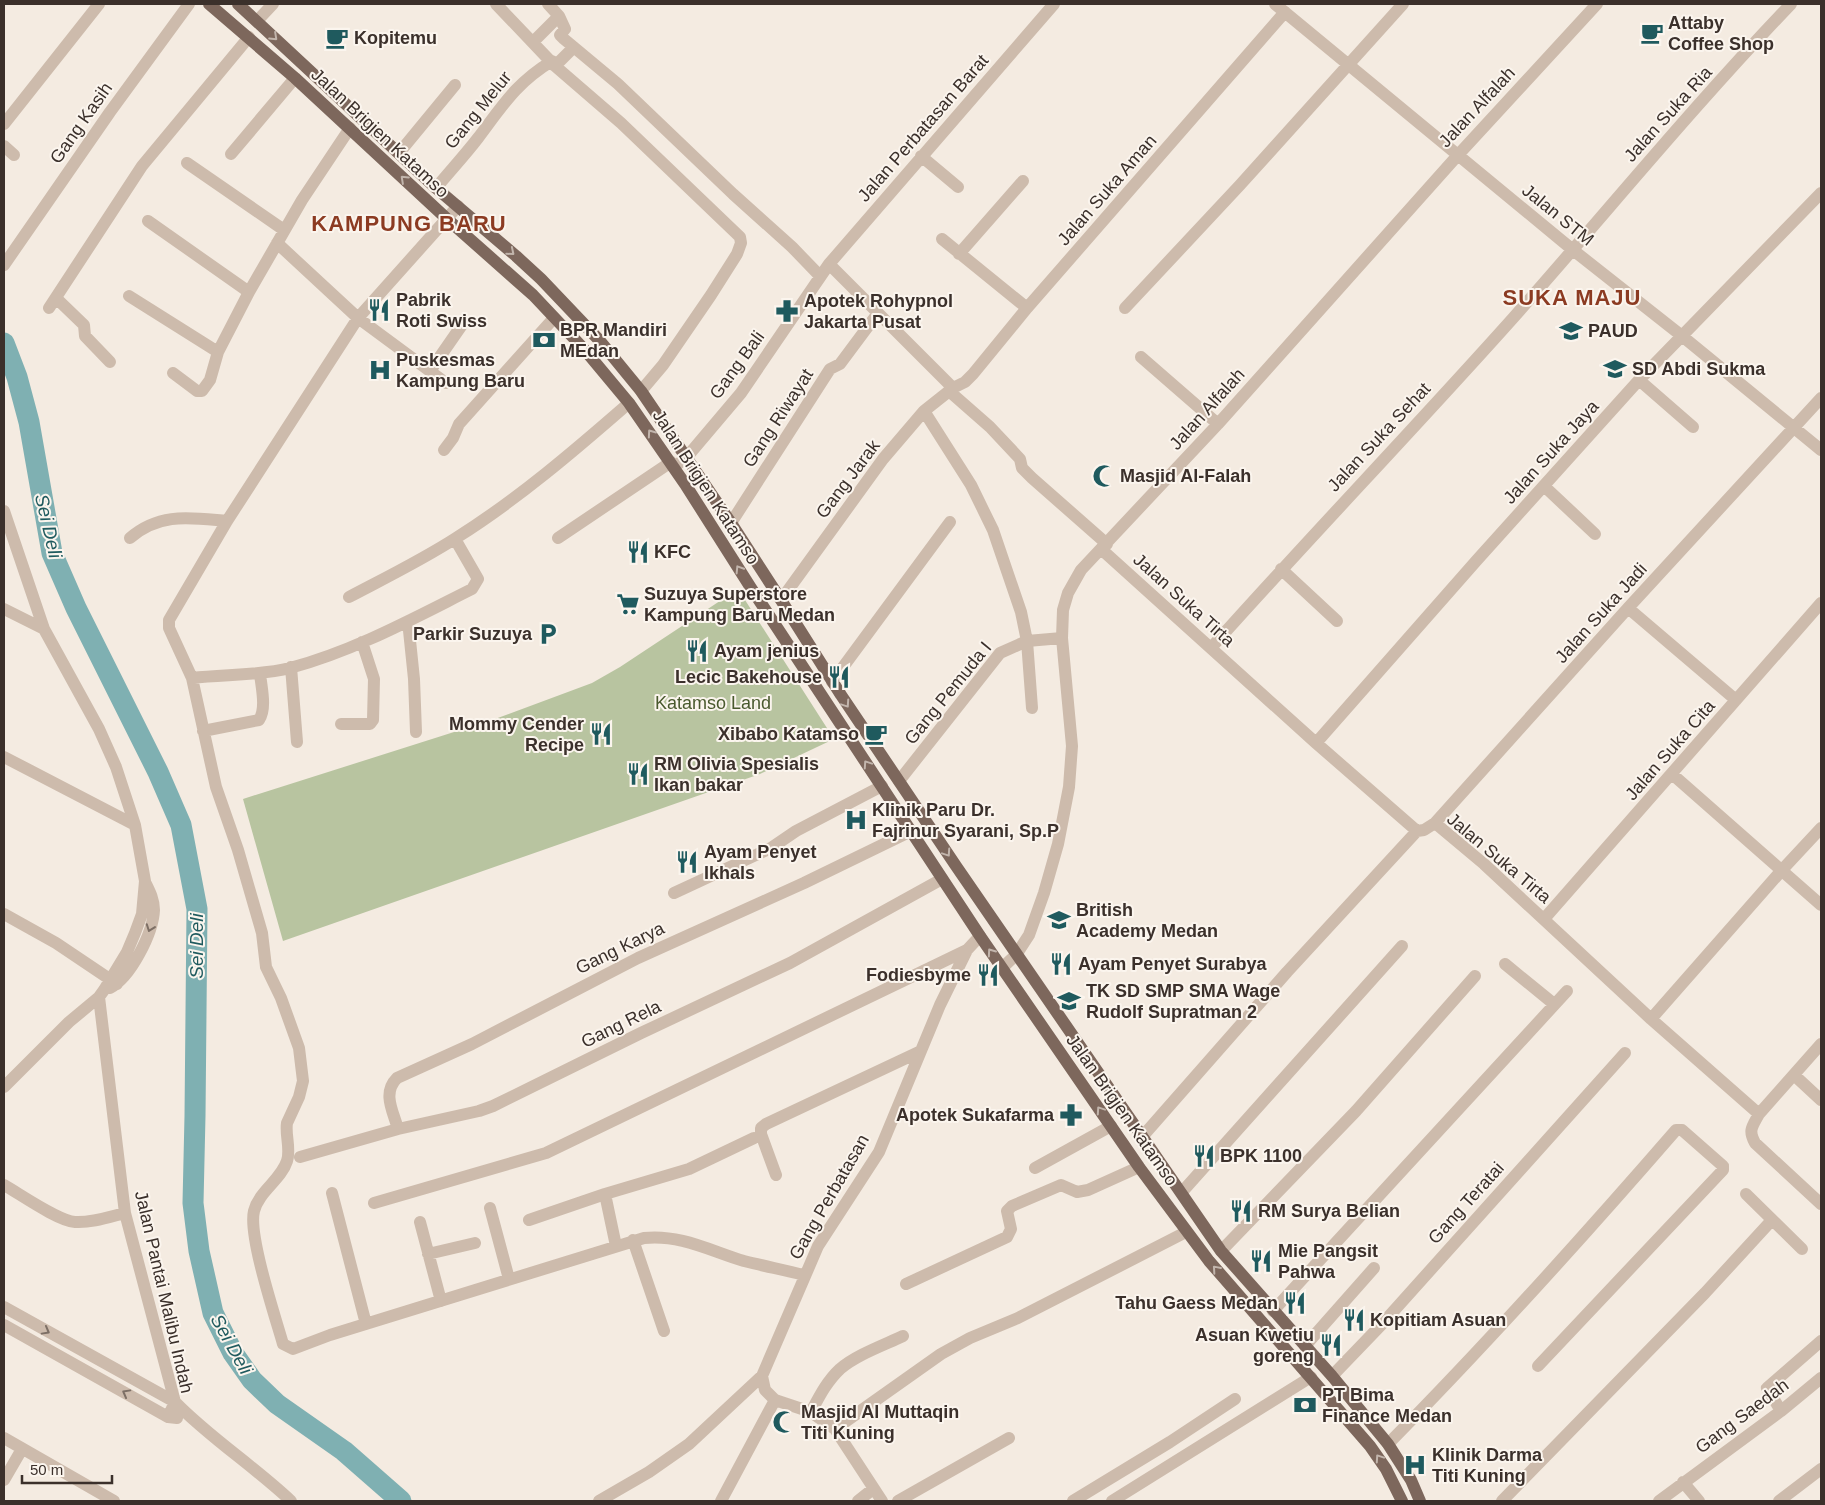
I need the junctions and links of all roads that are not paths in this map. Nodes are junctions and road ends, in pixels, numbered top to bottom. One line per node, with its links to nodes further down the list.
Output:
1 (99, 4): 22 (street)
2 (189, 4): 42 (street, Gang Kasih)
3 (209, 4): 15 (main road, Jalan Brigjen Katamso)
4 (238, 4): 14 (main road, Jalan Brigjen Katamso)
5 (273, 4): 14 (street)
6 (496, 4): 16 (street)
7 (548, 4): 13 (street)
8 (1054, 4): 29 (street, Jalan Perbatasan Barat)
9 (1403, 4): 19 (street)
10 (1597, 4): 27 (street, Jalan Alfalah)
11 (1790, 5): 43 (street, Jalan Suka Ria)
12 (1278, 6): 19 (street, Jalan STM); 50 (street, Jalan Suka Aman)
13 (559, 16): 16 (street); 17 (street)
14 (257, 21): 25 (main road, Jalan Brigjen Katamso, one-way to 25)
15 (249, 37): 20 (main road, Jalan Brigjen Katamso); 59 (street)
16 (533, 42): 18 (street)
17 (573, 48): 18 (street, Gang Melur); 47 (street)
18 (554, 64): 33 (street, Gang Melur); 65 (street)
19 (1349, 64): 27 (street, Jalan STM); 51 (street)
20 (295, 78): 23 (main road, Jalan Brigjen Katamso); 26 (street)
21 (455, 86): 25 (street)
22 (4, 124)
23 (350, 128): 35 (main road, Jalan Brigjen Katamso, one-way to 23); 39 (street)
24 (4, 146): 28 (street)
25 (399, 153): 33 (main road, Jalan Brigjen Katamso)
26 (231, 154)
27 (1458, 154): 43 (street, Jalan STM); 69 (street, Jalan Alfalah)
28 (14, 155)
29 (921, 156): 32 (street); 45 (street, Jalan Perbatasan Barat)
30 (187, 162): 39 (street)
31 (1024, 181): 44 (street)
32 (958, 187)
33 (436, 188): 35 (main road); 36 (main road, Jalan Brigjen Katamso)
34 (1821, 193): 56 (street, Jalan Suka Jaya)
35 (425, 199): 37 (main road, Jalan Brigjen Katamso)
36 (458, 206): 37 (street); 65 (main road, Jalan Brigjen Katamso, one-way to 65)
37 (446, 218): 53 (street); 54 (main road, Jalan Brigjen Katamso)
38 (148, 221): 48 (street)
39 (284, 230): 41 (street)
40 (942, 239): 44 (street)
41 (277, 243): 48 (street); 53 (street)
42 (9, 247): 46 (street, Gang Kasih)
43 (1573, 250): 56 (street, Jalan STM); 88 (street, Jalan Suka Sehat)
44 (959, 254): 50 (street)
45 (829, 264): 47 (street, Jalan Perbatasan Barat); 52 (street, Jalan Suka Tirta)
46 (4, 265)
47 (820, 276): 74 (street, Gang Bali)
48 (249, 292): 57 (street)
49 (129, 296): 57 (street)
50 (1027, 308): 64 (street, Jalan Suka Aman)
51 (1125, 308)
52 (878, 313): 64 (street, Jalan Suka Tirta); 82 (street, Gang Riwayat)
53 (358, 318): 60 (street); 80 (street)
54 (554, 318): 67 (main road, Jalan Brigjen Katamso); 72 (street)
55 (464, 322): 60 (street)
56 (1682, 336): 62 (street, Jalan Suka Jaya); 71 (street, Jalan STM)
57 (218, 352): 61 (street)
58 (1141, 357): 69 (street)
59 (110, 362)
60 (430, 372): 63 (street)
61 (173, 373)
62 (1639, 380): 70 (street); 76 (street, Jalan Suka Jaya)
63 (446, 383)
64 (951, 390): 68 (street, Gang Jarak); 87 (street, Jalan Suka Tirta)
65 (641, 391): 74 (main road, Jalan Brigjen Katamso)
66 (1821, 398): 71 (street, Jalan Suka Jadi)
67 (630, 403): 75 (main road, Jalan Brigjen Katamso, one-way to 67); 86 (street)
68 (924, 411): 90 (street, Gang Jarak); 98 (street)
69 (1218, 424): 87 (street, Jalan Alfalah)
70 (1693, 427)
71 (1793, 427): 73 (street, Jalan STM); 92 (street, Jalan Suka Jadi)
72 (444, 450)
73 (1821, 450)
74 (686, 458): 75 (street, Gang Bali); 77 (main road, Jalan Brigjen Katamso)
75 (672, 464): 78 (main road, Jalan Brigjen Katamso); 85 (street, Gang Bali)
76 (1544, 486): 83 (street); 111 (street, Jalan Suka Jaya)
77 (707, 489): 78 (main road); 82 (main road, Jalan Brigjen Katamso)
78 (693, 496): 115 (main road, Jalan Brigjen Katamso, one-way to 78)
79 (4, 510): 96 (street)
80 (227, 520): 84 (street); 103 (street)
81 (950, 522): 104 (street)
82 (731, 523): 90 (main road, Jalan Brigjen Katamso)
83 (1594, 534)
84 (130, 538)
85 (558, 538)
86 (455, 539): 89 (street); 94 (street)
87 (1104, 546): 97 (street, Jalan Alfalah); 100 (street, Jalan Suka Tirta)
88 (1281, 569): 95 (street); 100 (street, Jalan Suka Sehat)
89 (349, 598)
90 (781, 600): 104 (main road, Jalan Brigjen Katamso)
91 (1821, 603): 105 (street, Jalan Suka Cita)
92 (1628, 608): 105 (street); 116 (street, Jalan Suka Jadi)
93 (4, 609): 96 (street)
94 (408, 621): 99 (street); 109 (street)
95 (1337, 621)
96 (44, 629): 117 (street)
97 (1062, 638): 98 (street, Gang Pemuda I); 130 (street, Jalan Alfalah)
98 (1027, 641): 106 (street); 114 (street, Gang Pemuda I)
99 (362, 642): 101 (street); 107 (street)
100 (1211, 648): 111 (street, Jalan Suka Tirta)
101 (291, 667): 102 (street); 110 (street)
102 (260, 673): 103 (street); 108 (street)
103 (192, 678): 108 (street)
104 (832, 682): 114 (main road, Jalan Brigjen Katamso, one-way to 114)
105 (1736, 700): 113 (street, Jalan Suka Cita)
106 (1032, 708)
107 (341, 724)
108 (203, 731): 181 (street)
109 (416, 732)
110 (297, 742)
111 (1316, 743): 120 (street, Jalan Suka Tirta)
112 (4, 757): 117 (street)
113 (1672, 774): 121 (street); 126 (street, Jalan Suka Cita)
114 (899, 781): 130 (main road, Jalan Brigjen Katamso, one-way to 130)
115 (882, 786): 119 (main road, Jalan Brigjen Katamso); 123 (street)
116 (1435, 822): 120 (street, Jalan Suka Tirta); 126 (street, Jalan Suka Tirta)
117 (135, 825): 134 (street)
118 (1821, 828): 121 (street)
119 (911, 831): 122 (main road, Jalan Brigjen Katamso); 146 (street, Gang Karya)
120 (1417, 831): 147 (street)
121 (1782, 870): 124 (street); 137 (street)
122 (942, 879): 127 (main road, Jalan Brigjen Katamso); 146 (street, Gang Rela)
123 (674, 893)
124 (1821, 905)
125 (4, 914): 134 (street)
126 (1544, 919): 137 (street, Jalan Suka Tirta)
127 (980, 936): 129 (street, Gang Perbatasan); 132 (main road, Jalan Brigjen Katamso, one-way to 127)
128 (1402, 946): 154 (street)
129 (967, 950): 139 (street, Gang Perbatasan); 158 (street)
130 (1016, 955): 132 (street, Jalan Alfalah); 147 (main road, Jalan Brigjen Katamso)
131 (1505, 964): 136 (street)
132 (1002, 968): 145 (main road, Jalan Brigjen Katamso, one-way to 132)
133 (1475, 976): 170 (street)
134 (108, 988): 142 (street); 161 (street, Jalan Pantai Malibu Indah)
135 (1567, 991): 136 (street)
136 (1554, 1004): 180 (street)
137 (1651, 1019): 144 (street, Jalan Suka Tirta)
138 (1821, 1044): 141 (street)
139 (919, 1052): 152 (street); 173 (street, Gang Perbatasan)
140 (1625, 1052): 190 (street, Gang Teratai)
141 (1794, 1075): 143 (street); 144 (street)
142 (4, 1087)
143 (1821, 1100)
144 (1759, 1114): 159 (street)
145 (1111, 1126): 150 (main road, Jalan Brigjen Katamso); 151 (street)
146 (398, 1129): 149 (street, Gang Rela)
147 (1142, 1137): 154 (main road, Jalan Brigjen Katamso)
148 (754, 1138): 156 (street)
149 (300, 1157)
150 (1139, 1167): 165 (main road, Jalan Brigjen Katamso); 175 (street)
151 (1035, 1168)
152 (776, 1176)
153 (4, 1185): 161 (street)
154 (1182, 1192): 170 (main road, Jalan Brigjen Katamso)
155 (332, 1193): 181 (street)
156 (605, 1194): 162 (street); 168 (street)
157 (1746, 1194): 163 (street)
158 (374, 1203)
159 (1821, 1204)
160 (490, 1208): 174 (street)
161 (125, 1213): 194 (street, Jalan Pantai Malibu Indah)
162 (528, 1220)
163 (1772, 1220): 169 (street); 222 (street)
164 (420, 1222): 171 (street)
165 (1186, 1232): 178 (main road, Jalan Brigjen Katamso, one-way to 165); 199 (street)
166 (633, 1240): 168 (street); 173 (street); 183 (street)
167 (475, 1243): 171 (street)
168 (616, 1246): 174 (street)
169 (1802, 1249)
170 (1222, 1251): 176 (main road, Jalan Brigjen Katamso)
171 (428, 1254): 177 (street)
172 (1374, 1268): 186 (street)
173 (804, 1275): 188 (street, Gang Perbatasan)
174 (510, 1279): 177 (street)
175 (906, 1284)
176 (1258, 1294): 178 (main road); 180 (main road, Jalan Brigjen Katamso)
177 (441, 1301): 181 (street)
178 (1247, 1304): 189 (main road, Jalan Brigjen Katamso)
179 (8, 1309): 182 (street); 194 (street, one-way to 194)
180 (1273, 1311): 186 (main road, Jalan Brigjen Katamso)
181 (366, 1324)
182 (4, 1325): 197 (street, one-way to 182)
183 (664, 1331)
184 (903, 1336): 196 (street)
185 (1821, 1342): 195 (street)
186 (1305, 1346): 190 (main road, Jalan Brigjen Katamso)
187 (1538, 1366): 203 (street)
188 (762, 1376): 193 (street); 213 (street)
189 (1311, 1376): 205 (street); 220 (main road, Jalan Brigjen Katamso, one-way to 189)
190 (1332, 1376): 203 (main road, Jalan Brigjen Katamso)
191 (1821, 1378): 195 (street, Gang Saedah)
192 (1235, 1398): 202 (street)
193 (775, 1400): 196 (street); 214 (street)
194 (174, 1402): 197 (street, Jalan Pantai Malibu Indah); 198 (street)
195 (1781, 1411): 208 (street, Gang Saedah)
196 (811, 1412): 199 (street)
197 (168, 1416): 198 (street)
198 (194, 1422): 212 (street)
199 (834, 1429): 209 (street)
200 (4, 1438): 204 (street)
201 (1009, 1438): 217 (street)
202 (1170, 1442): 205 (street); 218 (street)
203 (1388, 1444): 221 (main road, Jalan Brigjen Katamso)
204 (22, 1448): 207 (street); 210 (street)
205 (1181, 1458): 219 (street)
206 (1821, 1469): 225 (street)
207 (4, 1480)
208 (1683, 1482): 223 (street, Gang Saedah); 224 (street)
209 (873, 1490): 215 (street); 216 (street)
210 (100, 1497): 211 (street)
211 (114, 1501)
212 (291, 1501)
213 (599, 1501)
214 (722, 1501)
215 (858, 1501)
216 (882, 1501)
217 (898, 1501)
218 (1073, 1501)
219 (1112, 1501)
220 (1402, 1501)
221 (1420, 1501)
222 (1502, 1501)
223 (1659, 1501)
224 (1699, 1501)
225 (1779, 1501)

